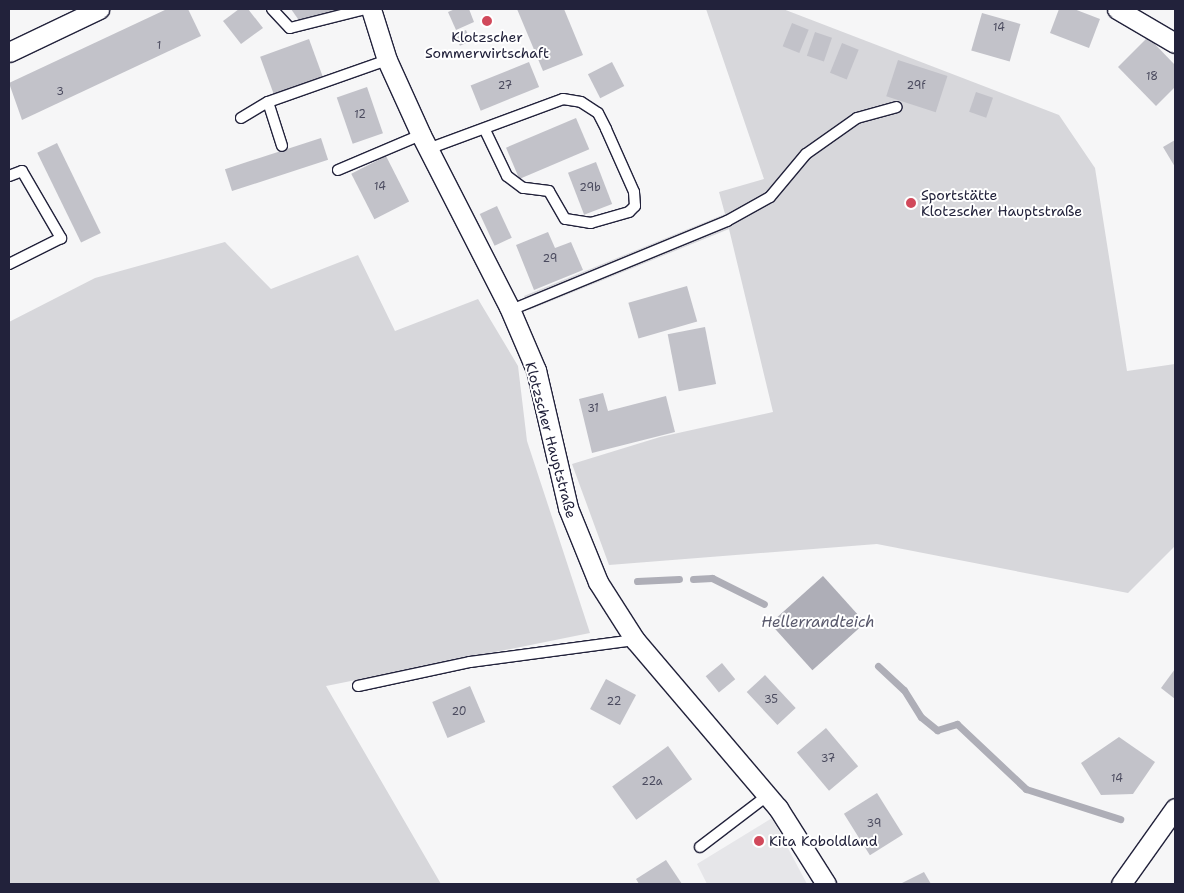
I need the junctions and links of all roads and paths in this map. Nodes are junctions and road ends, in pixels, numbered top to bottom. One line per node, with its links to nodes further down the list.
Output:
1 (99, 9): 7 (street)
2 (272, 9): 3 (lane)
3 (365, 9)
4 (371, 9): 8 (street, Klotzscher Hauptstraße)
5 (1117, 9): 6 (street)
6 (1175, 42)
7 (9, 52)
8 (388, 60): 9 (lane); 13 (street, Klotzscher Hauptstraße)
9 (268, 102): 11 (lane); 14 (lane)
10 (897, 107): 18 (lane)
11 (241, 118)
12 (485, 130): 12 (lane); 13 (lane)
13 (424, 142): 15 (lane); 18 (street, Klotzscher Hauptstraße)
14 (282, 146)
15 (338, 170)
16 (9, 176): 17 (lane)
17 (9, 264)
18 (511, 310): 19 (street, Klotzscher Hauptstraße)
19 (636, 640): 20 (lane); 21 (street, Klotzscher Hauptstraße)
20 (358, 686)
21 (767, 796): 23 (lane); 25 (street, Klotzscher Hauptstraße)
22 (1175, 808): 24 (street)
23 (700, 847)
24 (1127, 882)
25 (826, 884)

